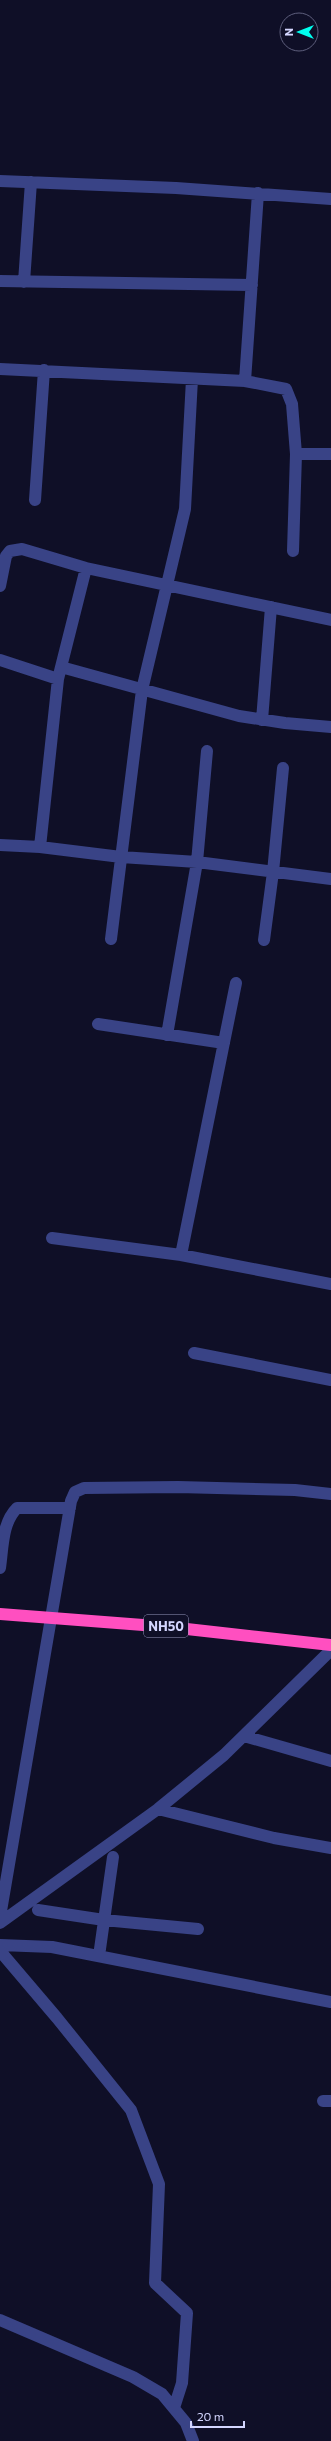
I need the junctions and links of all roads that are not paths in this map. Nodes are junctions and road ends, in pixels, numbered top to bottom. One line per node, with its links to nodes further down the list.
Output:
1 (0, 181): 2 (street)
2 (31, 182): 3 (street); 6 (street)
3 (258, 193): 4 (street); 7 (street)
4 (331, 199)
5 (0, 281): 6 (street)
6 (24, 282): 7 (street)
7 (252, 285): 11 (street)
8 (0, 369): 9 (street)
9 (44, 370): 10 (street); 14 (street)
10 (192, 379): 11 (street); 17 (street)
11 (245, 381): 12 (street)
12 (296, 454): 13 (street); 15 (street)
13 (331, 454)
14 (35, 500)
15 (293, 550)
16 (86, 568): 17 (street); 18 (street); 22 (street)
17 (167, 585): 19 (street); 23 (street)
18 (0, 586)
19 (271, 607): 20 (street); 24 (street)
20 (331, 620)
21 (0, 660): 22 (street)
22 (60, 673): 23 (street); 29 (street)
23 (142, 690): 24 (street); 30 (street)
24 (262, 720): 25 (street)
25 (331, 727)
26 (207, 751): 31 (street)
27 (283, 768): 32 (street)
28 (0, 845): 29 (street)
29 (40, 847): 30 (street)
30 (121, 858): 31 (street); 34 (street)
31 (197, 862): 32 (street); 38 (street)
32 (273, 872): 33 (street); 35 (street)
33 (331, 879)
34 (111, 939)
35 (264, 940)
36 (236, 983): 39 (street)
37 (98, 1024): 38 (street)
38 (167, 1035): 39 (street)
39 (224, 1043): 41 (street)
40 (52, 1238): 41 (street)
41 (181, 1255): 42 (street)
42 (331, 1284)
43 (194, 1353): 44 (street)
44 (331, 1380)
45 (331, 1494): 46 (street)
46 (70, 1508): 47 (street); 49 (street)
47 (0, 1568)
48 (0, 1614): 49 (highway, NH50)
49 (50, 1619): 50 (highway, NH50); 58 (street)
50 (331, 1645)
51 (331, 1650): 52 (street)
52 (244, 1736): 53 (street); 54 (street)
53 (331, 1761)
54 (158, 1809): 55 (street); 60 (street)
55 (331, 1848)
56 (113, 1857): 59 (street)
57 (38, 1910): 59 (street)
58 (0, 1917)
59 (104, 1920): 61 (street); 64 (street)
60 (0, 1923)
61 (198, 1930)
62 (0, 1946): 64 (street)
63 (0, 1951): 67 (street)
64 (99, 1956): 65 (street)
65 (331, 2002)
66 (0, 2320): 67 (street)
67 (174, 2408): 68 (street)
68 (193, 2441)

